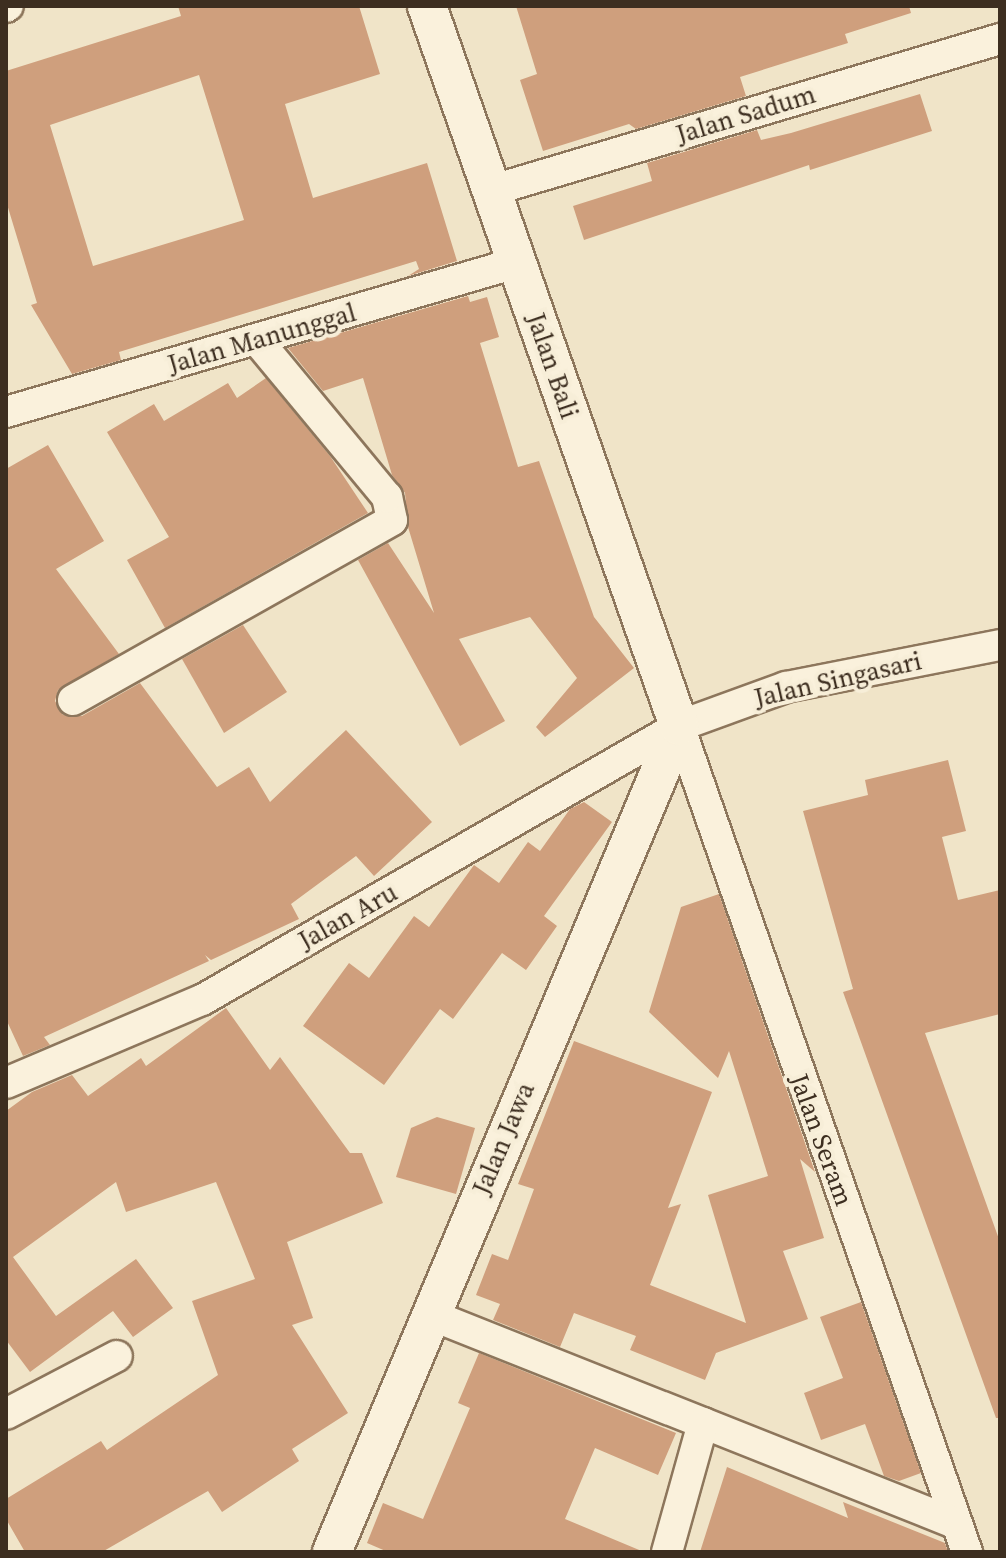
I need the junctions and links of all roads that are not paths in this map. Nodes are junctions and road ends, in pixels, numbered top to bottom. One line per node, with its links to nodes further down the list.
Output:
1 (427, 6): 3 (street, Jalan Bali)
2 (1000, 39): 3 (street, Jalan Sadum)
3 (493, 190): 4 (street, Jalan Bali)
4 (516, 263): 5 (street, Jalan Manunggal); 9 (street, Jalan Bali)
5 (259, 342): 6 (street, Jalan Manunggal); 8 (street)
6 (6, 412)
7 (1000, 645): 9 (street, Jalan Singasari)
8 (73, 700)
9 (679, 726): 10 (street, Jalan Aru); 11 (street, Jalan Jawa); 15 (street, Jalan Seram)
10 (6, 1083)
11 (431, 1315): 14 (street); 16 (street, Jalan Jawa)
12 (117, 1356): 13 (street)
13 (6, 1414)
14 (703, 1423): 15 (street); 17 (street)
15 (962, 1538)
16 (332, 1552)
17 (667, 1552)

